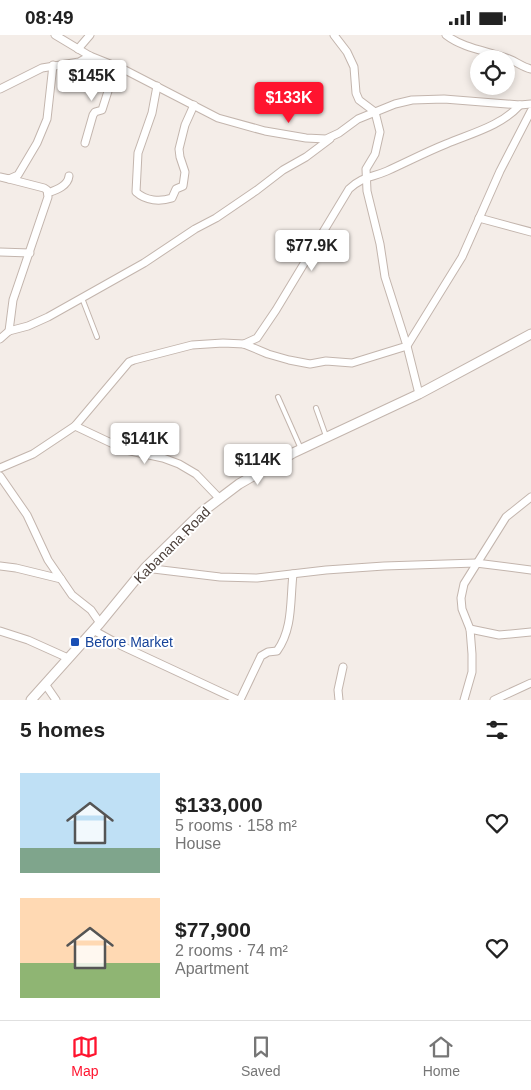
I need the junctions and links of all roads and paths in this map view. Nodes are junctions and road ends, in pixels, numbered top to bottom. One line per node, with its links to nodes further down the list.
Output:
1 (55, 35): 5 (street)
2 (90, 35): 5 (street)
3 (334, 35): 16 (street)
4 (446, 35): 9 (street)
5 (78, 49): 6 (street)
6 (90, 56): 7 (street); 8 (street)
7 (53, 65): 11 (street); 22 (street)
8 (119, 67): 10 (street); 18 (street)
9 (531, 69)
10 (157, 86): 13 (street); 13 (street)
11 (0, 89)
12 (531, 104): 14 (street)
13 (194, 105): 17 (street)
14 (520, 105): 16 (street); 21 (street)
15 (531, 111): 24 (street)
16 (375, 112): 17 (street); 21 (street)
17 (339, 133): 28 (street)
18 (85, 143)
19 (70, 176): 23 (street)
20 (0, 177): 22 (street)
21 (365, 177): 33 (street); 34 (street)
22 (9, 179): 23 (street)
23 (48, 193): 27 (street)
24 (479, 218): 25 (street); 34 (street)
25 (531, 231)
26 (0, 252): 27 (street)
27 (30, 253): 29 (street)
28 (82, 299): 29 (street); 31 (lane)
29 (9, 331): 32 (street)
30 (531, 334): 35 (street, Kabanana Road)
31 (97, 337)
32 (0, 339)
33 (244, 344): 34 (street); 38 (street)
34 (407, 346): 35 (street)
35 (419, 394): 39 (street, Kabanana Road)
36 (278, 397): 40 (lane)
37 (316, 407): 39 (lane)
38 (75, 426): 41 (street); 44 (street)
39 (326, 438): 40 (street, Kabanana Road)
40 (301, 449): 44 (street, Kabanana Road)
41 (0, 467)
42 (0, 476): 50 (street)
43 (531, 497): 45 (street)
44 (220, 499): 47 (street, Kabanana Road)
45 (476, 563): 48 (street); 49 (street); 52 (street)
46 (0, 566): 50 (street)
47 (145, 568): 49 (street); 51 (street, Kabanana Road)
48 (531, 570)
49 (292, 575): 63 (street)
50 (61, 579): 51 (street)
51 (100, 623): 53 (street, Kabanana Road)
52 (470, 629): 55 (street); 65 (street)
53 (93, 630): 56 (street, Kabanana Road); 63 (street)
54 (0, 631): 56 (street)
55 (531, 632)
56 (68, 658): 59 (street, Kabanana Road)
57 (343, 667): 64 (street)
58 (531, 683): 60 (street)
59 (45, 684): 61 (street, Kabanana Road); 62 (street)
60 (504, 698): 66 (street)
61 (31, 700)
62 (56, 700)
63 (239, 700)
64 (339, 700)
65 (464, 700)
66 (494, 700)

